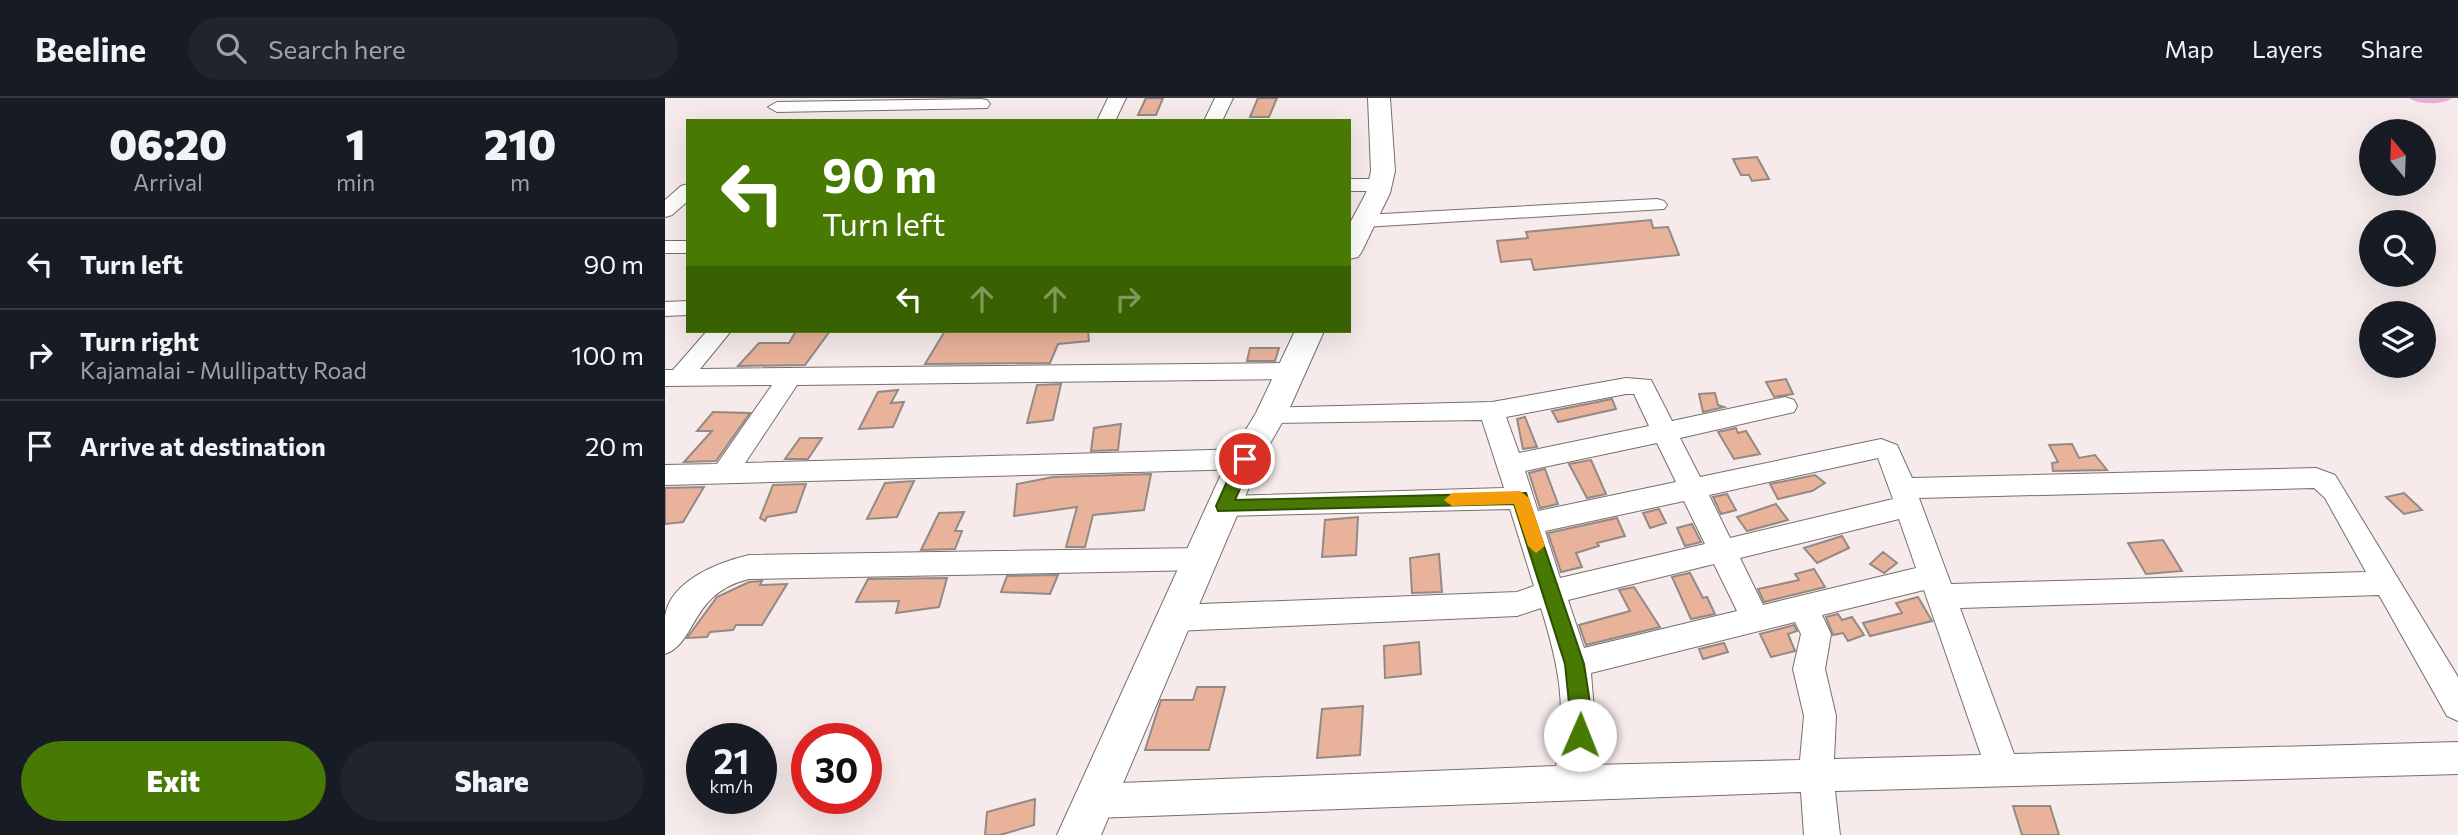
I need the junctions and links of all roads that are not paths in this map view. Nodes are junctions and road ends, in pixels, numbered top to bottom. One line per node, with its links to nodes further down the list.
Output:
1 (1117, 98): 8 (street)
2 (1224, 98): 9 (street)
3 (1379, 98): 11 (main road)
4 (982, 101): 5 (street); 7 (street)
5 (782, 102): 6 (street)
6 (764, 119)
7 (969, 119)
8 (1107, 119)
9 (1214, 119)
10 (1351, 185): 11 (street)
11 (1380, 185): 15 (main road)
12 (686, 193): 14 (street)
13 (1657, 205): 15 (street)
14 (665, 211)
15 (1355, 234)
16 (665, 247): 17 (street)
17 (686, 247)
18 (686, 308): 19 (street)
19 (665, 309)
20 (718, 333): 23 (street)
21 (1308, 333): 22 (main road)
22 (1289, 371): 24 (street); 27 (main road)
23 (672, 378): 24 (street)
24 (789, 378): 32 (street)
25 (1785, 406): 28 (street)
26 (1492, 411): 27 (street); 28 (street); 30 (street)
27 (1271, 414): 29 (main road)
28 (1665, 432): 30 (street); 33 (street)
29 (1245, 459): 32 (street); 35 (main road)
30 (1509, 465): 36 (street)
31 (665, 475): 32 (street)
32 (723, 475)
33 (1692, 488): 34 (street); 36 (street); 37 (street)
34 (1906, 497): 37 (street); 39 (street); 40 (street)
35 (1224, 506): 36 (street); 38 (main road)
36 (1525, 511): 41 (street)
37 (1721, 550): 41 (street); 44 (street)
38 (1201, 559): 43 (main road); 45 (street)
39 (2387, 583): 40 (street); 47 (street)
40 (1939, 585): 42 (street); 49 (street)
41 (1551, 592): 43 (street); 46 (street)
42 (1803, 606): 44 (street); 50 (street)
43 (1175, 618): 52 (main road)
44 (1755, 618): 46 (street)
45 (665, 641)
46 (1574, 664): 51 (street)
47 (2458, 706)
48 (2458, 758): 49 (street)
49 (2003, 771): 50 (street)
50 (1816, 776): 51 (street); 54 (street)
51 (1570, 782): 52 (street)
52 (1095, 801): 53 (main road)
53 (1079, 835)
54 (1822, 835)

